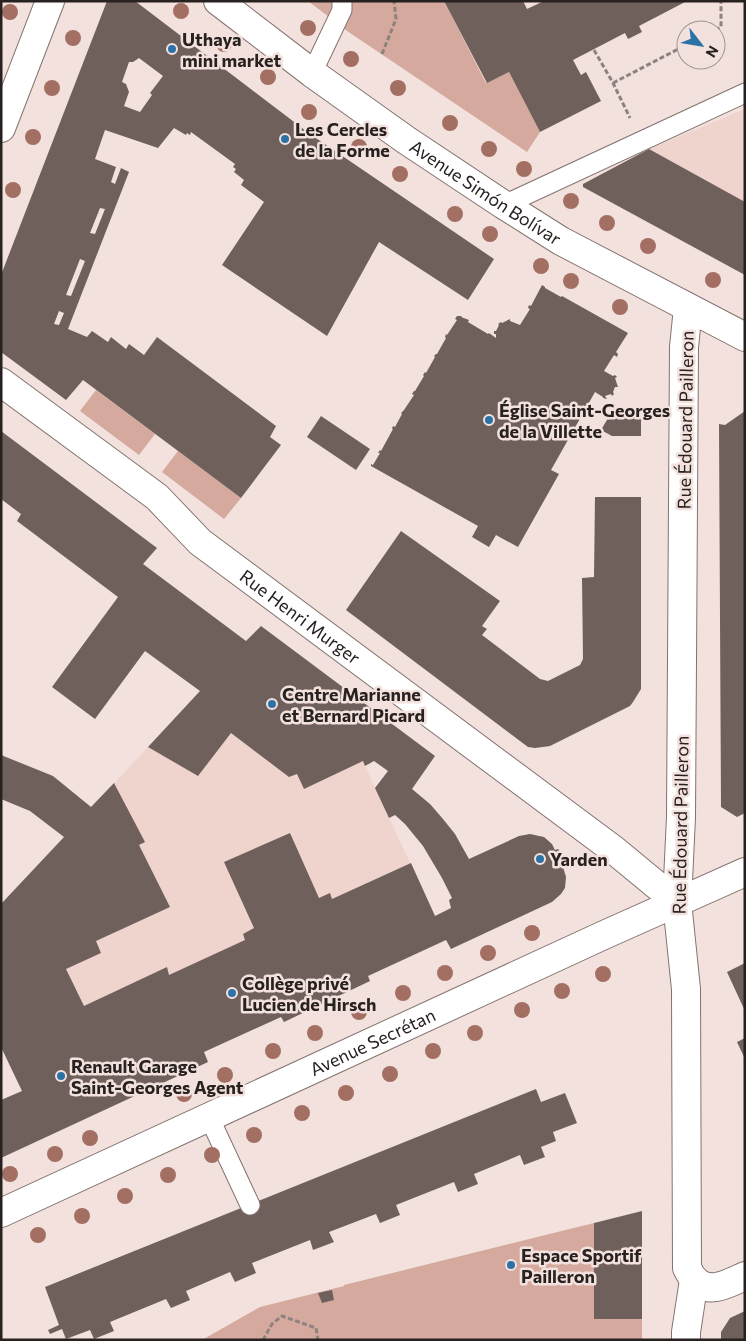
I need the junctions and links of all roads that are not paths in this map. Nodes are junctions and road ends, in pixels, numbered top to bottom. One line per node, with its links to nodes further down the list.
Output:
1 (50, 1): 6 (street)
2 (218, 1): 4 (street, Avenue Simón Bolívar)
3 (342, 1): 4 (lane)
4 (312, 73): 7 (street, Avenue Simón Bolívar)
5 (745, 93): 7 (lane)
6 (1, 128)
7 (504, 205): 8 (street, Avenue Simón Bolívar)
8 (688, 308): 9 (street, Avenue Simón Bolívar); 12 (street, Rue Édouard Pailleron)
9 (745, 337)
10 (1, 382): 12 (street, Rue Henri Murger)
11 (745, 872): 12 (street, Avenue Secrétan)
12 (677, 902): 13 (street, Avenue Secrétan); 17 (street, Rue Édouard Pailleron)
13 (210, 1117): 14 (lane); 15 (street, Avenue Secrétan)
14 (250, 1204)
15 (1, 1213)
16 (745, 1276): 17 (street)
17 (694, 1280): 18 (street, Rue Édouard Pailleron)
18 (686, 1340)

